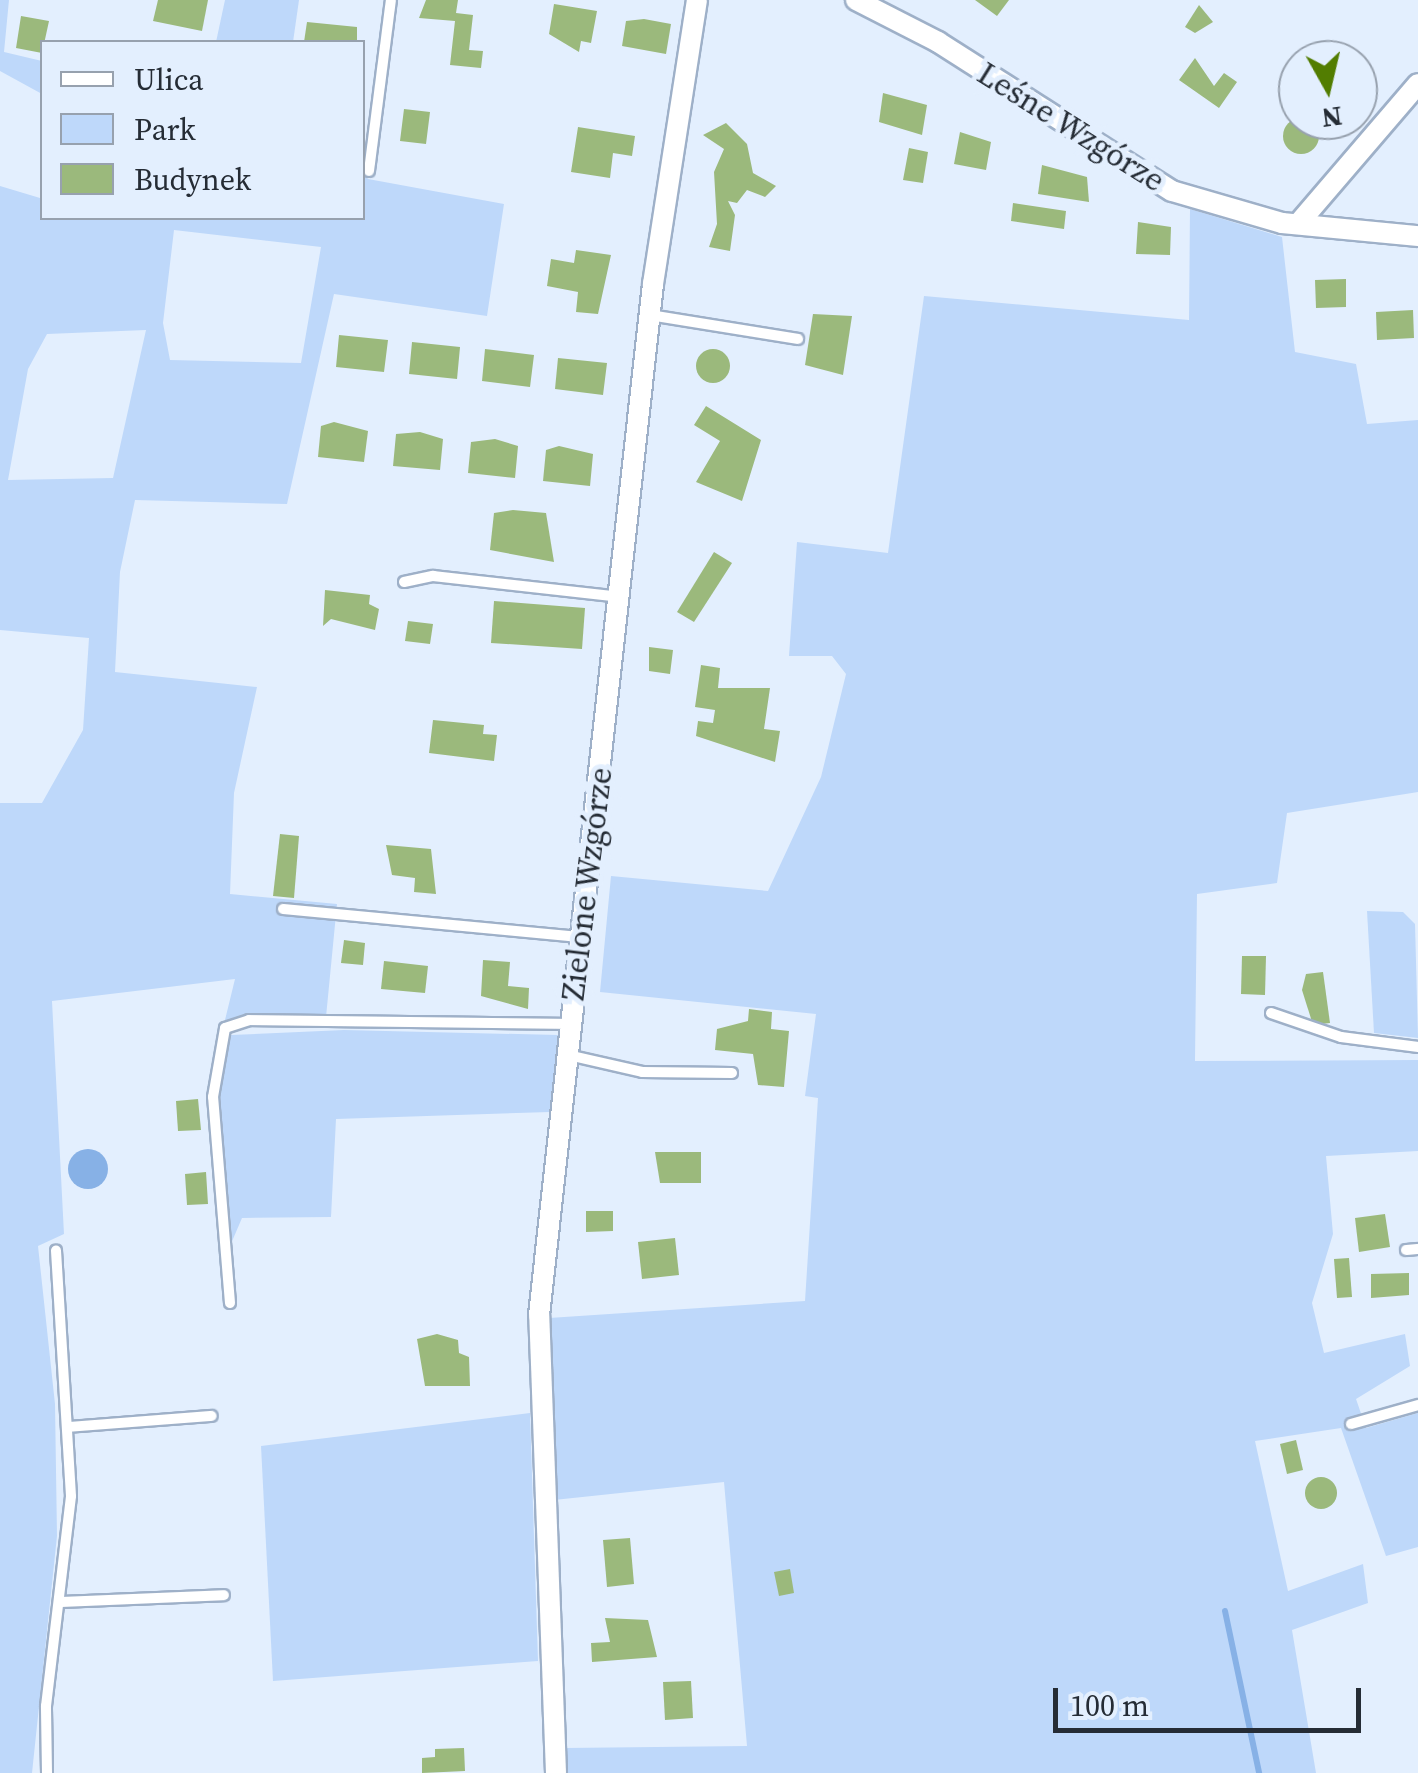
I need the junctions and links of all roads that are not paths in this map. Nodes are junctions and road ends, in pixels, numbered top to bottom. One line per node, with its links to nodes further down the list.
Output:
1 (391, 0): 5 (lane)
2 (697, 0): 8 (street, Zielone Wzgórze)
3 (856, 0): 6 (street, Leśne Wzgórze)
4 (1418, 84): 6 (street)
5 (369, 170)
6 (1298, 224): 7 (street, Leśne Wzgórze)
7 (1418, 236)
8 (649, 314): 9 (lane); 11 (street, Zielone Wzgórze)
9 (798, 339)
10 (404, 582): 11 (lane)
11 (622, 598): 13 (street, Zielone Wzgórze)
12 (283, 909): 13 (lane)
13 (580, 936): 15 (street, Zielone Wzgórze)
14 (1271, 1013): 16 (lane)
15 (570, 1024): 17 (street, Zielone Wzgórze); 20 (lane)
16 (1418, 1047)
17 (567, 1055): 18 (lane); 28 (street, Zielone Wzgórze)
18 (732, 1073)
19 (56, 1250): 24 (lane)
20 (230, 1303)
21 (1418, 1405): 23 (lane)
22 (212, 1416): 24 (lane)
23 (1351, 1424)
24 (68, 1427): 26 (lane)
25 (224, 1594): 26 (lane)
26 (60, 1602): 27 (lane)
27 (47, 1773)
28 (556, 1773)

